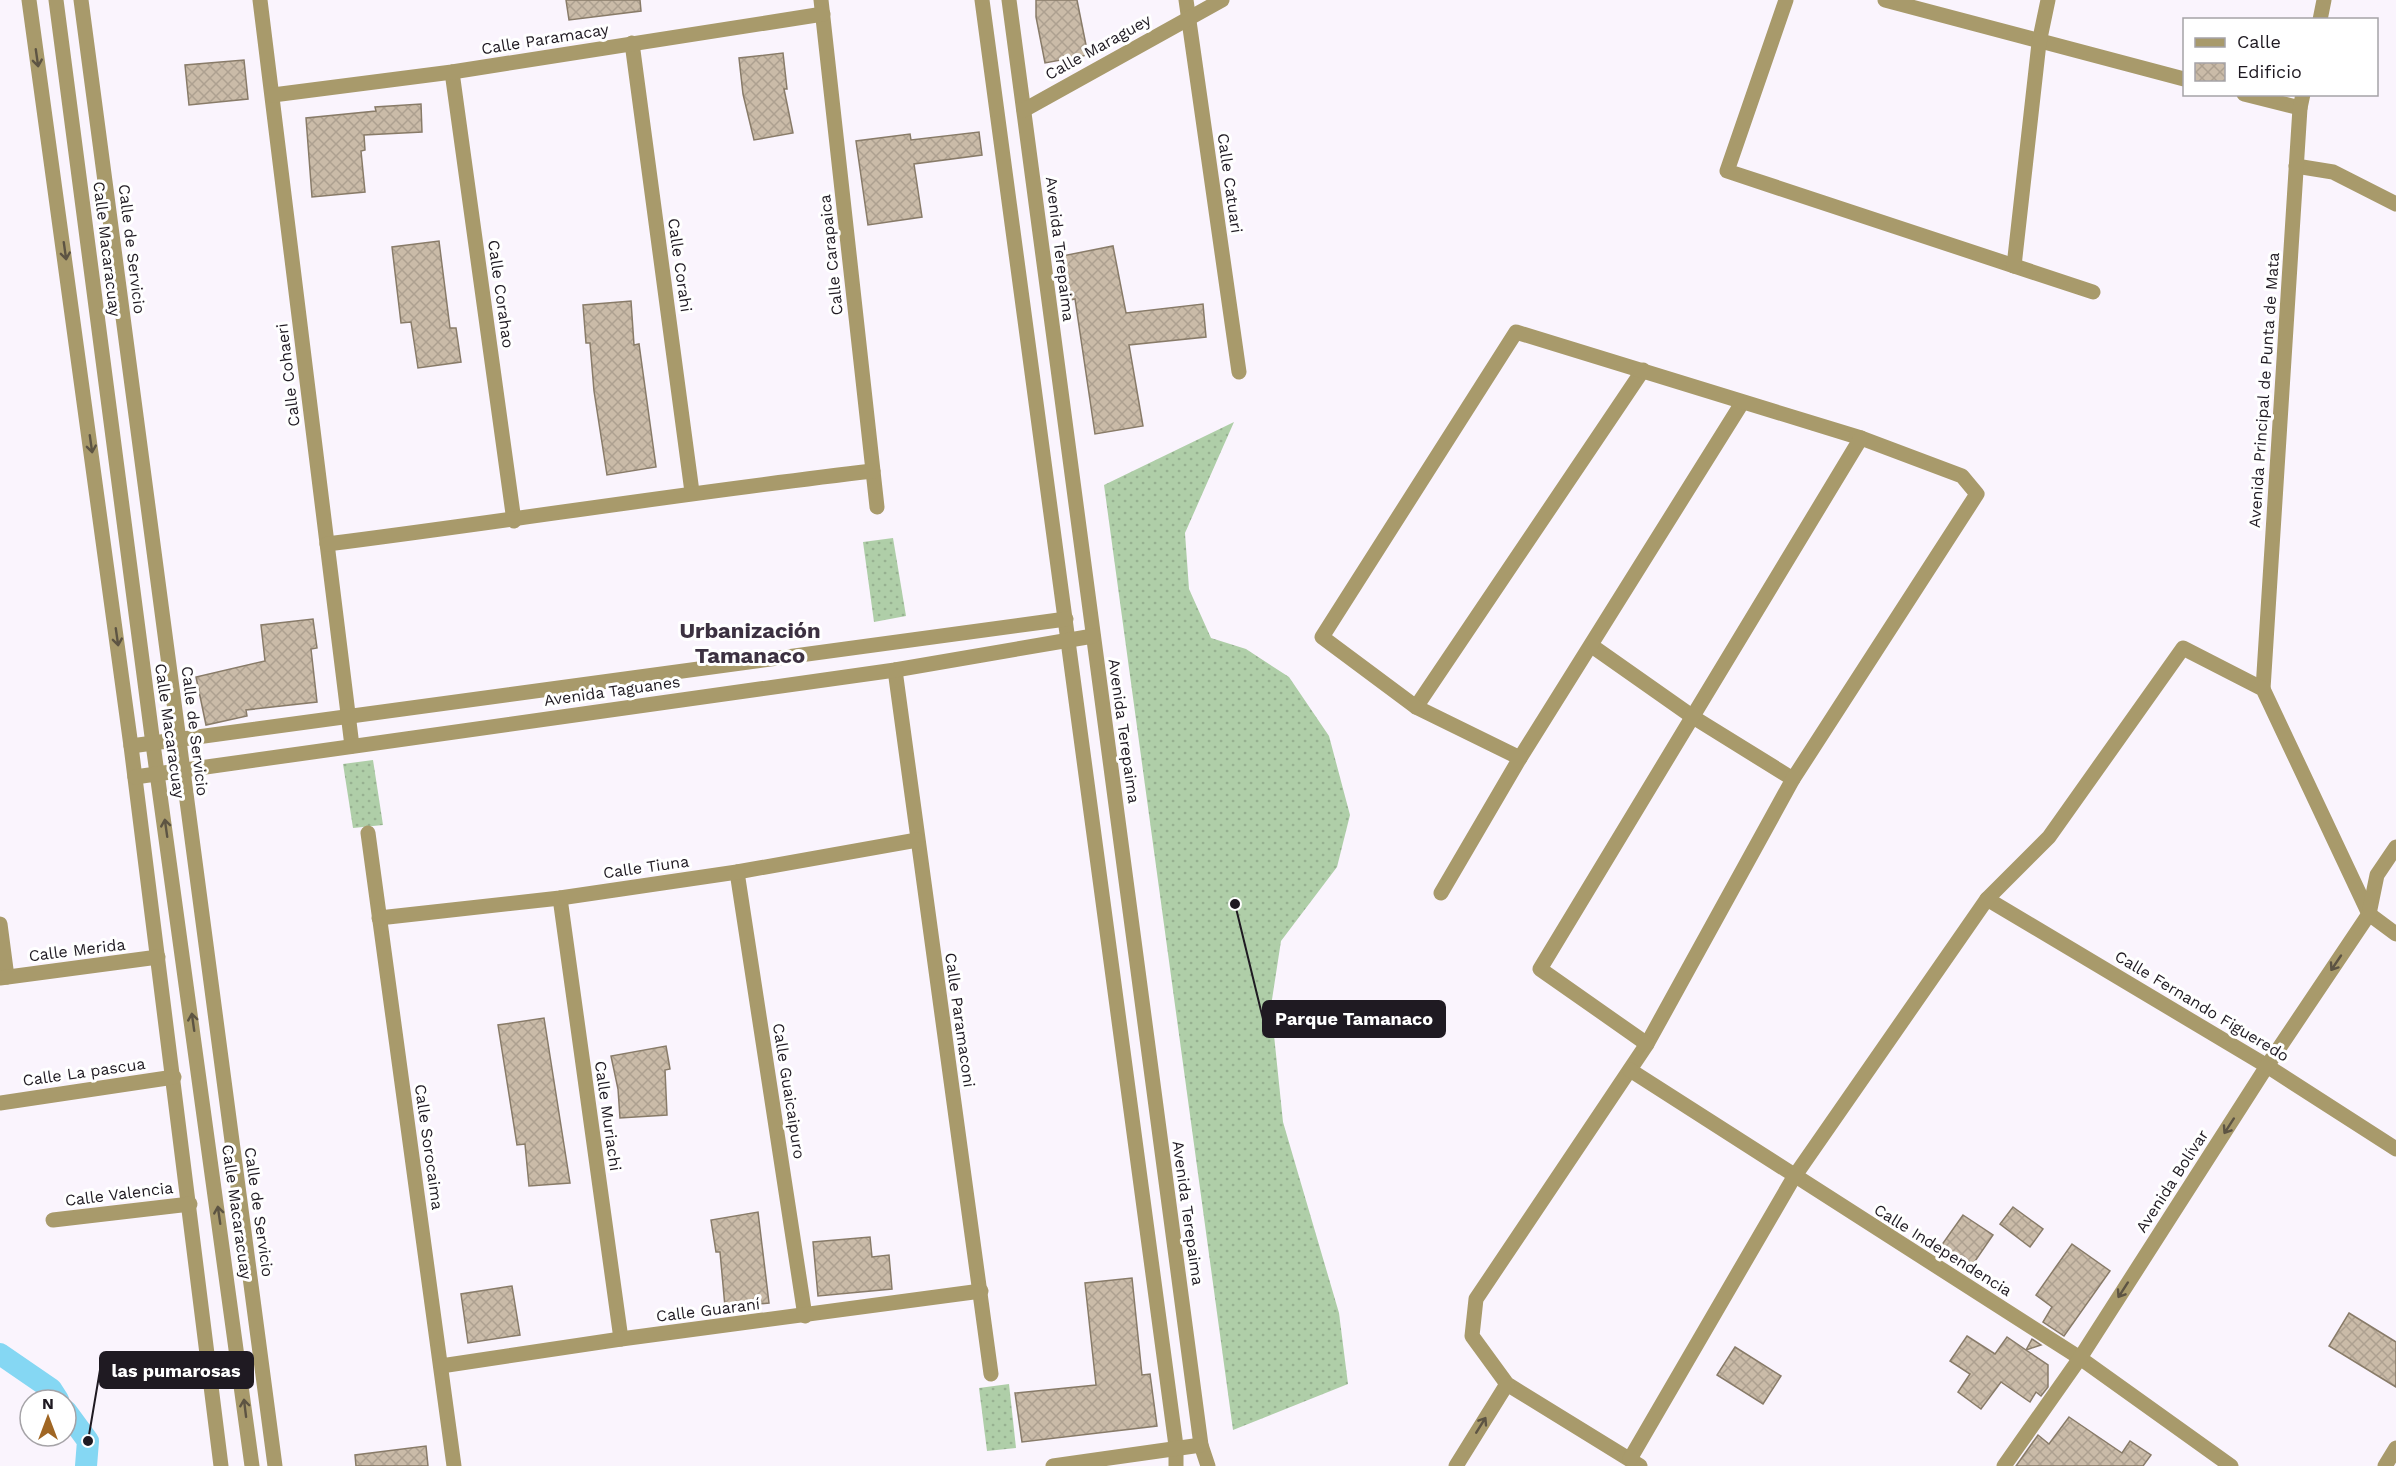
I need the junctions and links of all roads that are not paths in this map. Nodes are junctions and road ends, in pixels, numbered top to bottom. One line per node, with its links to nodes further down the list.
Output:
1 (29, 0): 48 (street, one-way to 48)
2 (56, 0): 47 (street, Calle Macaracuay)
3 (81, 0): 46 (street, Calle de Servicio)
4 (260, 0): 20 (street, Calle Cohaeri)
5 (982, 0): 37 (street)
6 (1009, 0): 23 (street, Avenida Terepaima)
7 (1186, 0): 14 (street, Calle Catuari)
8 (1222, 0): 14 (street, Calle Maraguey)
9 (1786, 0): 26 (street)
10 (1885, 0): 17 (street)
11 (2048, 0): 17 (street)
12 (2324, 0): 15 (street)
13 (822, 7): 16 (street, Calle Paramacay); 32 (street, Calle Carapaica)
14 (1188, 17): 23 (street, Calle Maraguey); 29 (street, Calle Catuari)
15 (2320, 18)
16 (632, 43): 18 (street, Calle Paramacay); 33 (street, Calle Corahi)
17 (2039, 43): 19 (street); 26 (street)
18 (452, 72): 20 (street, Calle Paramacay); 35 (street, Calle Corahao)
19 (2183, 79)
20 (273, 95): 36 (street, Calle Cohaeri)
21 (2260, 96): 22 (street)
22 (2301, 101): 24 (street, Avenida Principal de Punta de Mata)
23 (1024, 110): 38 (street, Avenida Terepaima)
24 (2296, 166): 25 (street); 42 (street, Avenida Principal de Punta de Mata)
25 (2396, 204)
26 (2014, 266): 27 (street)
27 (2093, 292)
28 (1643, 370): 30 (street); 43 (street); 43 (street)
29 (1239, 372)
30 (1742, 403): 31 (street); 40 (street)
31 (1861, 438): 45 (street); 54 (street)
32 (873, 471): 33 (street); 34 (street, Calle Carapaica)
33 (692, 492): 35 (street)
34 (877, 507)
35 (514, 520): 36 (street)
36 (327, 544): 44 (street, Calle Cohaeri)
37 (1066, 619): 39 (street); 44 (street, Avenida Taguanes)
38 (1093, 636): 39 (street, Avenida Taguanes); 84 (street, Avenida Terepaima)
39 (1069, 640): 41 (street, Avenida Taguanes); 85 (street)
40 (1592, 646): 45 (street); 50 (street)
41 (895, 670): 49 (street, Avenida Taguanes); 56 (street, Calle Paramaconi)
42 (2263, 688): 61 (street); 62 (street)
43 (1416, 707): 50 (street)
44 (349, 717): 46 (street, Avenida Taguanes); 49 (street, Calle Cohaeri)
45 (1693, 717): 54 (street); 68 (street)
46 (178, 740): 47 (street, Avenida Taguanes); 51 (street, Calle de Servicio)
47 (153, 744): 48 (street, Avenida Taguanes); 52 (street, Calle Macaracuay)
48 (131, 746): 53 (street)
49 (352, 746): 51 (street, Avenida Taguanes)
50 (1520, 758): 59 (street)
51 (182, 771): 52 (street, Avenida Taguanes); 90 (street, Calle de Servicio)
52 (159, 774): 53 (street, Avenida Taguanes); 89 (street, Calle Macaracuay, one-way to 52)
53 (135, 777): 66 (street)
54 (1793, 779): 68 (street)
55 (368, 833): 63 (street, Calle Sorocaima)
56 (917, 840): 58 (street, Calle Tiuna); 77 (street, Calle Paramaconi)
57 (2396, 847): 62 (street)
58 (737, 872): 60 (street, Calle Tiuna); 78 (street, Calle Guaicaipuro)
59 (1441, 893)
60 (560, 898): 63 (street, Calle Tiuna); 79 (street, Calle Muriachi)
61 (1987, 898): 69 (street, Calle Fernando Figueredo); 74 (street)
62 (2369, 914): 65 (street); 69 (street, Avenida Bolívar, one-way to 69)
63 (379, 918): 81 (street, Calle Sorocaima)
64 (0, 924): 67 (street)
65 (2396, 934)
66 (158, 957): 67 (street, Calle Merida); 71 (street)
67 (3, 977)
68 (1647, 1044): 70 (street)
69 (2267, 1066): 73 (street, Calle Fernando Figueredo); 80 (street, Avenida Bolívar, one-way to 80)
70 (1630, 1070): 74 (street, Calle Independencia); 83 (street)
71 (174, 1077): 72 (street, Calle La pascua); 75 (street)
72 (0, 1103)
73 (2396, 1149)
74 (1794, 1177): 80 (street, Calle Independencia); 87 (street)
75 (190, 1204): 76 (street, Calle Valencia); 88 (street)
76 (53, 1220)
77 (981, 1291): 78 (street, Calle Guaraní); 82 (street, Calle Paramaconi)
78 (805, 1316): 79 (street, Calle Guaraní)
79 (621, 1339): 81 (street, Calle Guaraní)
80 (2079, 1358): 96 (street, Avenida Bolívar); 97 (street, Calle Independencia)
81 (441, 1366): 91 (street, Calle Sorocaima)
82 (991, 1374)
83 (1507, 1384): 87 (street); 95 (street, one-way to 83)
84 (1201, 1444): 85 (street); 94 (street, Avenida Terepaima)
85 (1176, 1446): 92 (street); 93 (street)
86 (2396, 1448): 98 (street)
87 (1635, 1462)
88 (221, 1466)
89 (252, 1466)
90 (275, 1466)
91 (454, 1466)
92 (1053, 1466)
93 (1176, 1466)
94 (1208, 1466)
95 (1456, 1466)
96 (2004, 1466)
97 (2231, 1466)
98 (2385, 1466)

